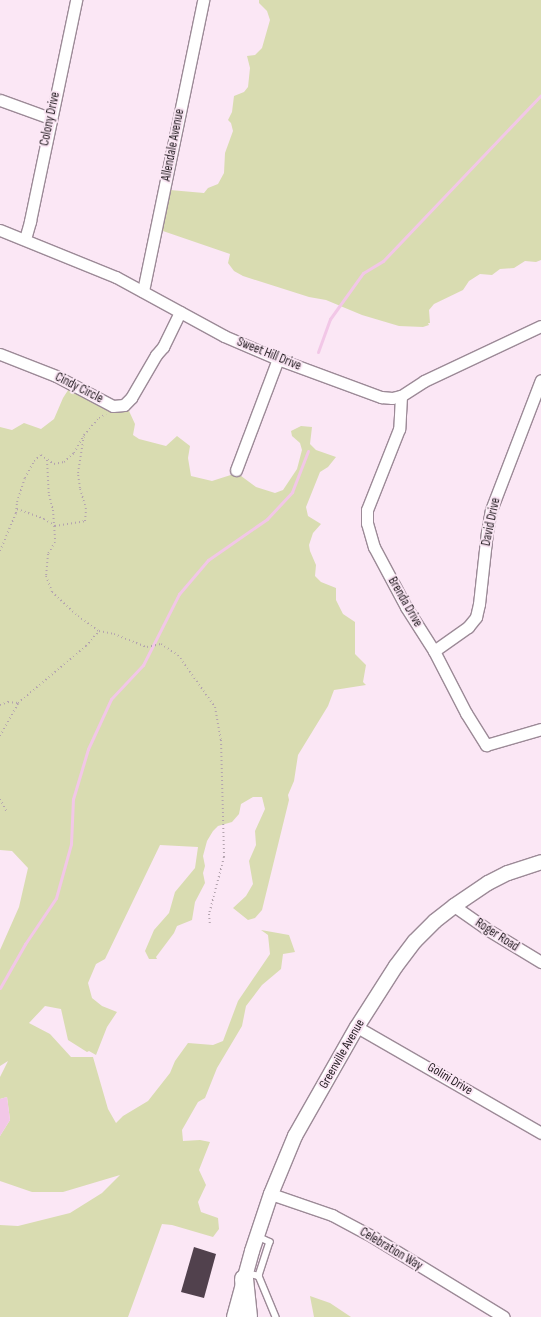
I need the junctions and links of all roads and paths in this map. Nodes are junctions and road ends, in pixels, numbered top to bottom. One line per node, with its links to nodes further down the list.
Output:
1 (76, 0): 4 (street, Colony Drive)
2 (202, 0): 7 (street, Allendale Avenue)
3 (0, 100): 4 (street)
4 (50, 118): 6 (street, Colony Drive)
5 (0, 230): 6 (street, Sweet Hill Drive)
6 (25, 239): 7 (street, Sweet Hill Drive)
7 (143, 291): 8 (street, Sweet Hill Drive)
8 (180, 312): 11 (street, Sweet Hill Drive); 14 (street, Cindy Circle)
9 (541, 326): 13 (street)
10 (0, 354): 14 (street, Cindy Circle)
11 (278, 359): 13 (street, Sweet Hill Drive); 17 (street)
12 (541, 380): 22 (street, David Drive)
13 (401, 396): 22 (street, Brenda Drive)
14 (113, 406): 15 (path)
15 (84, 435): 16 (path); 19 (path)
16 (47, 460): 18 (path); 19 (path)
17 (236, 470)
18 (17, 509): 19 (path); 20 (path)
19 (55, 526): 21 (path)
20 (0, 551)
21 (99, 631): 23 (path); 31 (path)
22 (434, 651): 25 (street, Brenda Drive)
23 (18, 703): 24 (path); 26 (path)
24 (0, 705)
25 (541, 729)
26 (0, 736)
27 (0, 799): 28 (path)
28 (7, 812)
29 (541, 862): 30 (street, Greenville Avenue)
30 (454, 906): 32 (street, Roger Road); 33 (street, Greenville Avenue)
31 (210, 925)
32 (541, 962)
33 (357, 1027): 34 (street, Golini Drive); 35 (street, Greenville Avenue)
34 (541, 1133)
35 (271, 1194): 36 (street, Greenville Avenue); 40 (street, Celebration Way)
36 (250, 1276): 37 (street, Greenville Avenue); 38 (main road); 39 (lane)
37 (234, 1317)
38 (248, 1317)
39 (276, 1317)
40 (504, 1317)

